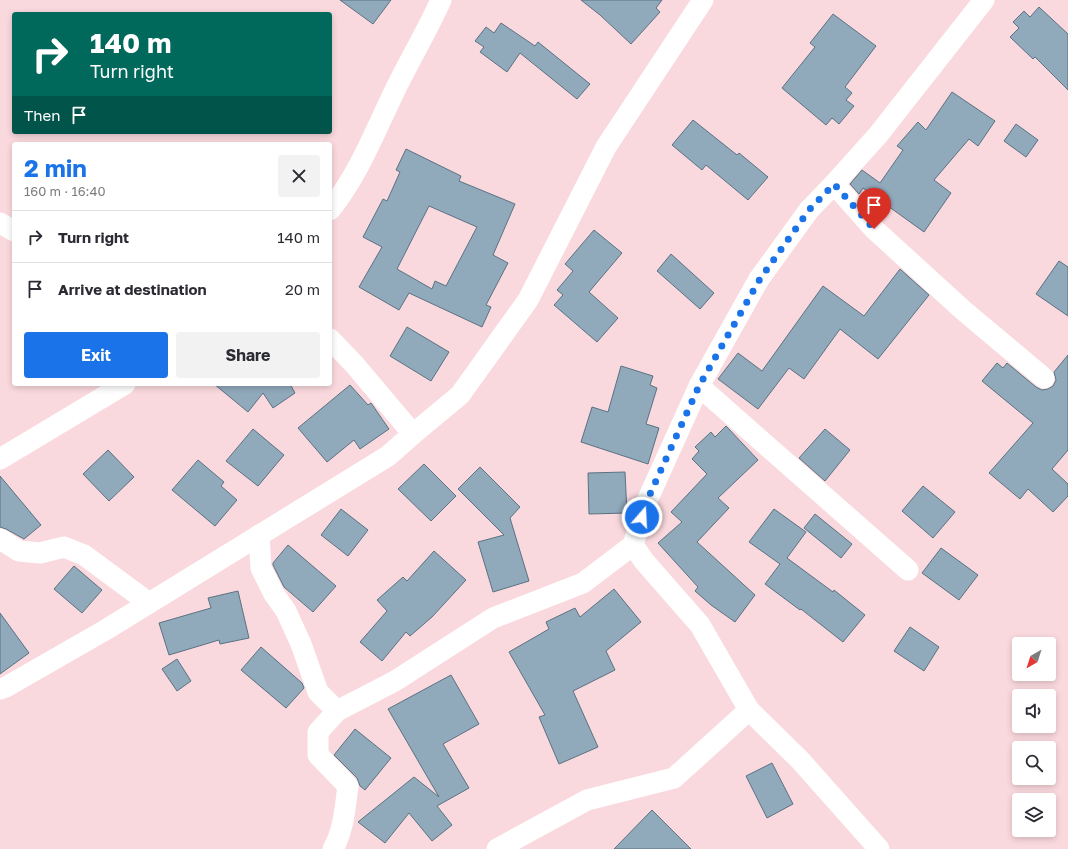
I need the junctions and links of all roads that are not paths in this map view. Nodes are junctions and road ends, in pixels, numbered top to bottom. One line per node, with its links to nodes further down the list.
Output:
1 (441, 0): 5 (street)
2 (703, 0): 12 (street)
3 (984, 0): 4 (street)
4 (834, 184): 9 (street); 11 (street)
5 (332, 208)
6 (0, 224): 7 (street)
7 (12, 230)
8 (332, 341): 12 (street)
9 (1044, 378)
10 (122, 386): 13 (street)
11 (699, 386): 16 (street); 17 (street)
12 (414, 434): 14 (street)
13 (0, 459)
14 (260, 535): 18 (street); 21 (street)
15 (0, 539): 18 (street)
16 (633, 546): 20 (street); 21 (street)
17 (908, 570)
18 (149, 603): 19 (street)
19 (0, 689)
20 (749, 710): 23 (street); 24 (street)
21 (337, 711): 22 (street)
22 (333, 849)
23 (497, 849)
24 (879, 849)

